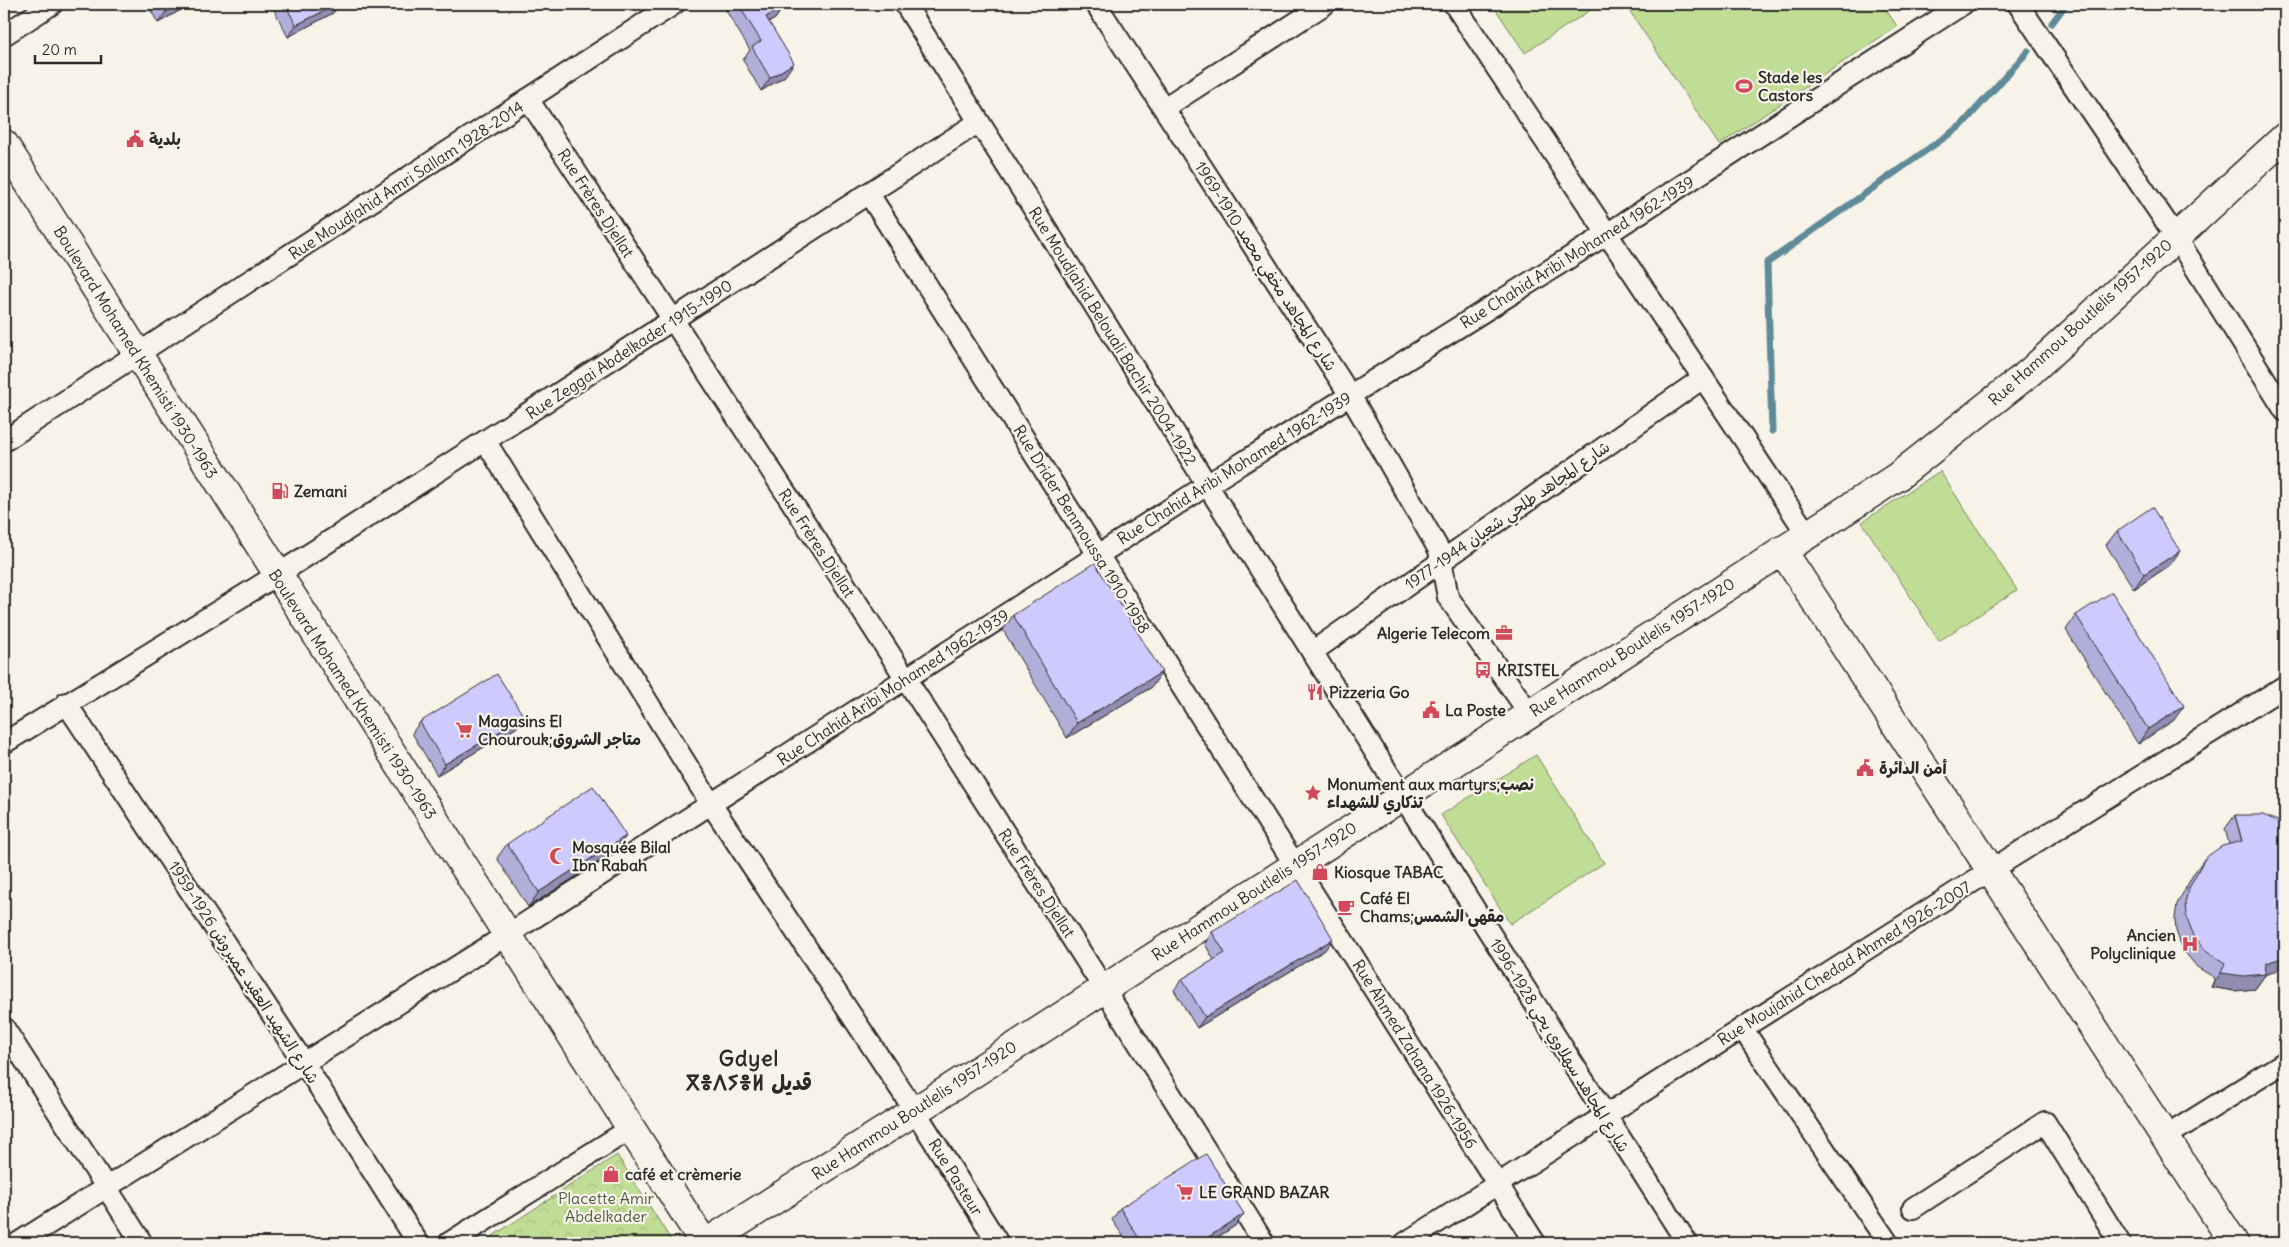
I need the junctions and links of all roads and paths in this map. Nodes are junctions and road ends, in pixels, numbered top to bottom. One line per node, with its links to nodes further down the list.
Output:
1 (52, 4): 9 (street)
2 (674, 4): 10 (street, Rue Moudjahid Amri Sallam 1928-2014)
3 (905, 4): 12 (street, Rue Moudjahid Belouali Bachir 2004-1922)
4 (1096, 4): 11 (street, شارع المجاهد مخفي محمد 1910-1969)
5 (1325, 4): 11 (street)
6 (1454, 4): 16 (street)
7 (1963, 4): 16 (street, Rue Chahid Aribi Mohamed 1962-1939)
8 (2018, 4): 17 (street)
9 (4, 35)
10 (528, 100): 18 (street, Rue Frères Djellat); 19 (street, Rue Moudjahid Amri Sallam 1928-2014)
11 (1164, 108): 21 (street, شارع المجاهد مخفي محمد 1910-1969)
12 (980, 122): 15 (street, Rue Zeggai Abdelkader 1915-1990); 25 (street, Rue Moudjahid Belouali Bachir 2004-1922)
13 (2285, 136): 17 (main road, Rue Hammou Boutlelis 1957-1920)
14 (4, 144): 19 (main road, Boulevard Mohamed Khemisti 1930-1963)
15 (869, 194): 18 (street, Rue Zeggai Abdelkader 1915-1990); 28 (street, Rue Drider Benmoussa 1910-1958)
16 (1607, 234): 20 (street); 21 (street, Rue Chahid Aribi Mohamed 1962-1939)
17 (2176, 237): 22 (street); 26 (main road, Rue Hammou Boutlelis 1957-1920)
18 (674, 320): 24 (street, Rue Zeggai Abdelkader 1915-1990); 32 (street, Rue Frères Djellat)
19 (137, 356): 23 (street, Rue Moudjahid Amri Sallam 1928-2014); 30 (main road, Boulevard Mohamed Khemisti 1930-1963)
20 (1703, 378): 26 (street); 29 (street, شارع المجاهد طلحي شعبان 1944-1977)
21 (1350, 395): 25 (street, Rue Chahid Aribi Mohamed 1962-1939); 29 (street, شارع المجاهد مخفي محمد 1910-1969)
22 (2285, 411)
23 (4, 441)
24 (486, 442): 30 (street, Rue Zeggai Abdelkader 1915-1990); 38 (street, Rue Pasteur)
25 (1207, 485): 28 (street, Rue Chahid Aribi Mohamed 1962-1939); 31 (street, Rue Moudjahid Belouali Bachir 2004-1922)
26 (1807, 534): 27 (main road, Rue Hammou Boutlelis 1957-1920)
27 (1782, 550): 35 (main road, Rue Hammou Boutlelis 1957-1920); 40 (main road)
28 (1098, 555): 32 (street, Rue Chahid Aribi Mohamed 1962-1939); 39 (street, Rue Drider Benmoussa 1910-1958)
29 (1441, 561): 31 (street, شارع المجاهد طلحي شعبان 1944-1977); 35 (street, شارع المجاهد مخفي محمد 1910-1969)
30 (277, 575): 34 (street, Rue Zeggai Abdelkader 1915-1990); 41 (main road, Boulevard Mohamed Khemisti 1930-1963)
31 (1312, 652): 37 (street, Rue Moudjahid Belouali Bachir 2004-1922)
32 (905, 679): 38 (street, Rue Chahid Aribi Mohamed 1962-1939); 42 (street, Rue Frères Djellat)
33 (2285, 686): 40 (street, Rue Moujahid Chedad Ahmed 1926-2007)
34 (66, 703): 36 (street, Rue Zeggai Abdelkader 1915-1990); 46 (street, شارع الشهيد العقيد عميروش 1926-1959)
35 (1529, 713): 37 (main road, Rue Hammou Boutlelis 1957-1920)
36 (4, 744)
37 (1402, 795): 39 (main road, Rue Hammou Boutlelis 1957-1920); 48 (street, شارع المجاهد سهلاوي يحي 1928-1996)
38 (712, 804): 41 (street, Rue Chahid Aribi Mohamed 1962-1939); 47 (street, Rue Pasteur)
39 (1294, 864): 42 (main road, Rue Hammou Boutlelis 1957-1920); 51 (street, Rue Ahmed Zahana 1926-1956)
40 (1991, 870): 44 (street, Rue Moujahid Chedad Ahmed 1926-2007); 50 (main road)
41 (507, 935): 46 (street, Rue Chahid Aribi Mohamed 1962-1939); 49 (main road, Boulevard Mohamed Khemisti 1930-1963)
42 (1104, 987): 47 (main road, Rue Hammou Boutlelis 1957-1920); 60 (street, Rue Frères Djellat)
43 (4, 1028): 52 (street)
44 (1742, 1028): 48 (street, Rue Moujahid Chedad Ahmed 1926-2007); 64 (street)
45 (2285, 1062): 50 (street)
46 (304, 1064): 52 (street, Rue Chahid Aribi Mohamed 1962-1939); 56 (street, شارع الشهيد العقيد عميروش 1926-1959)
47 (915, 1111): 58 (main road, Rue Hammou Boutlelis 1957-1920); 59 (street, Rue Pasteur)
48 (1605, 1116): 51 (street, Rue Moujahid Chedad Ahmed 1926-2007); 63 (street, شارع المجاهد سهلاوي يحي 1928-1996)
49 (630, 1129): 57 (street); 58 (main road, Boulevard Mohamed Khemisti 1930-1963)
50 (2165, 1137): 66 (main road)
51 (1497, 1184): 61 (street, Rue Moujahid Chedad Ahmed 1926-2007); 62 (street, Rue Ahmed Zahana 1926-1956)
52 (106, 1187): 54 (street, Rue Chahid Aribi Mohamed 1962-1939); 55 (street)
53 (1913, 1208): 65 (street)
54 (18, 1243)
55 (142, 1243)
56 (418, 1243)
57 (449, 1243)
58 (705, 1243)
59 (998, 1243)
60 (1264, 1243)
61 (1405, 1243)
62 (1535, 1243)
63 (1687, 1243)
64 (1888, 1243)
65 (2119, 1243)
66 (2234, 1243)

